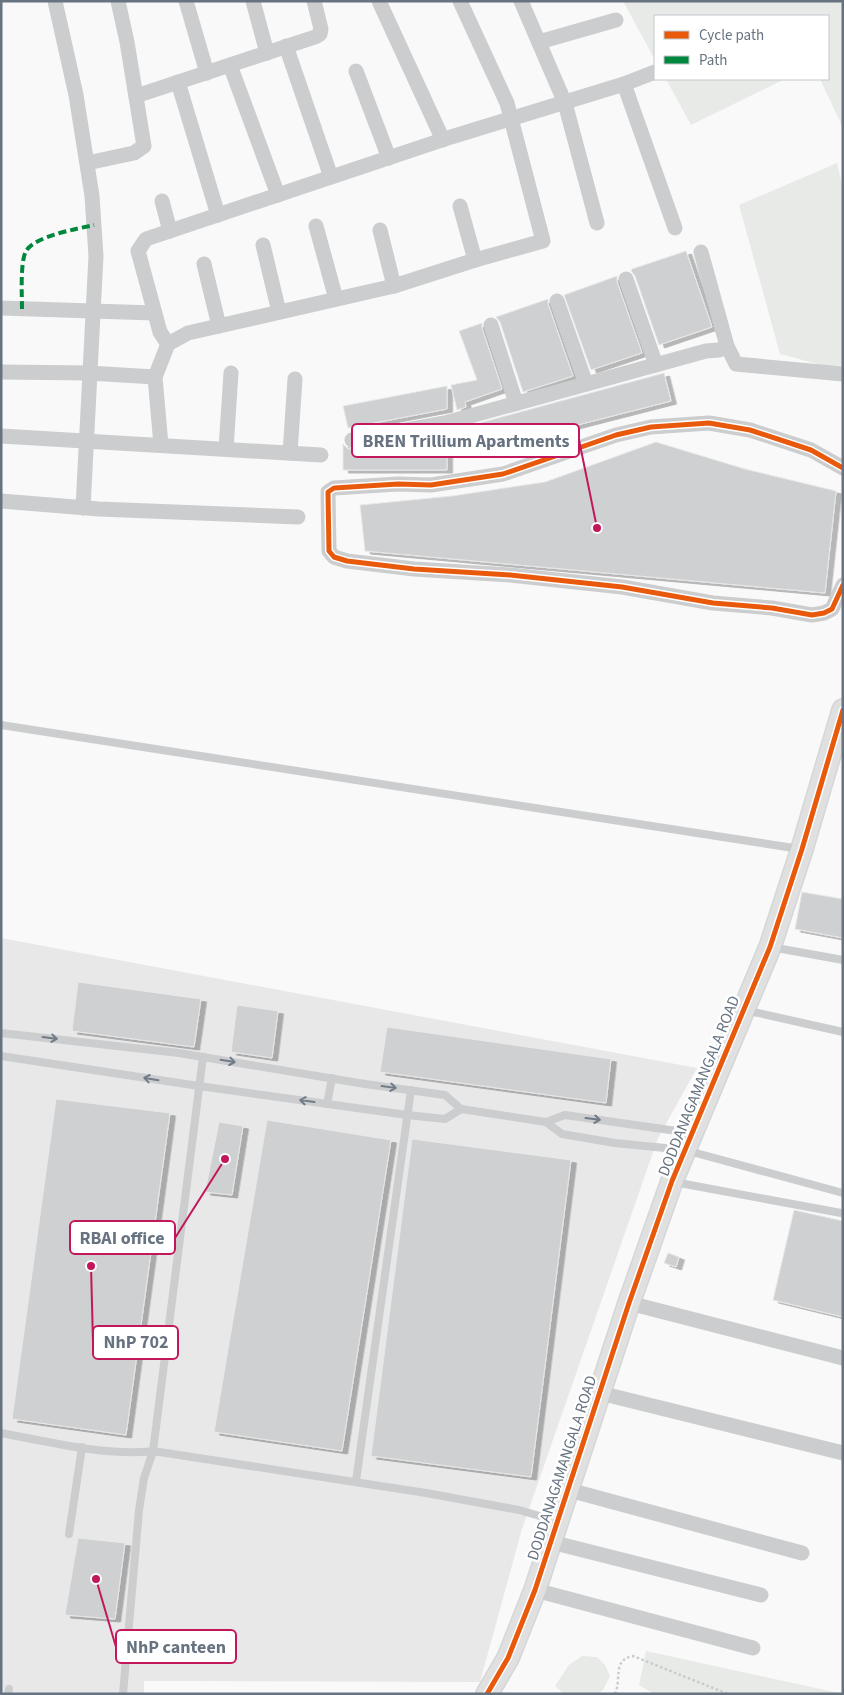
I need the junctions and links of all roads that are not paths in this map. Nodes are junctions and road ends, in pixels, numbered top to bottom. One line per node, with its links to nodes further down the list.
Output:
1 (55, 1): 24 (street)
2 (118, 1): 19 (street)
3 (186, 1): 15 (street)
4 (253, 1): 12 (street)
5 (314, 1): 11 (street)
6 (379, 1): 22 (street)
7 (460, 1): 21 (street)
8 (521, 1): 10 (street)
9 (616, 20): 10 (street)
10 (539, 42): 20 (street)
11 (286, 46): 12 (street); 25 (street)
12 (267, 53): 13 (street)
13 (230, 65): 15 (street); 26 (street)
14 (356, 70): 23 (street)
15 (207, 72): 17 (street)
16 (654, 72): 18 (street)
17 (178, 82): 19 (street); 29 (street)
18 (624, 84): 20 (street); 32 (street)
19 (136, 96): 24 (street)
20 (565, 103): 21 (street); 30 (street)
21 (512, 119): 22 (street); 37 (street)
22 (443, 140): 23 (street)
23 (389, 158): 25 (street)
24 (87, 163): 44 (street)
25 (331, 177): 26 (street)
26 (278, 195): 29 (street)
27 (162, 201): 34 (street)
28 (460, 206): 37 (street)
29 (218, 215): 34 (street)
30 (597, 223)
31 (316, 226): 41 (street)
32 (675, 228)
33 (380, 230): 40 (street)
34 (170, 231): 46 (street)
35 (263, 245): 45 (street)
36 (701, 252): 50 (street)
37 (475, 260): 40 (street)
38 (204, 264): 48 (street)
39 (626, 279): 51 (street)
40 (394, 286): 41 (street)
41 (336, 300): 45 (street)
42 (557, 301): 58 (street)
43 (1, 308): 44 (street)
44 (92, 312): 46 (street); 53 (street)
45 (279, 312): 48 (street)
46 (154, 313): 49 (street)
47 (490, 325): 59 (street)
48 (219, 326): 49 (street)
49 (168, 344): 56 (street)
50 (727, 346): 51 (street); 55 (street)
51 (656, 365): 58 (street)
52 (1, 372): 53 (street)
53 (89, 373): 56 (street); 61 (street)
54 (231, 373): 64 (street)
55 (843, 374)
56 (155, 377): 63 (street)
57 (295, 379): 65 (street)
58 (586, 384): 59 (street)
59 (516, 404): 62 (street)
60 (1, 436): 61 (street)
61 (85, 440): 63 (street); 69 (street)
62 (352, 440)
63 (161, 445): 64 (street)
64 (226, 449): 65 (street)
65 (290, 453): 66 (street)
66 (321, 455)
67 (843, 468): 72 (street)
68 (1, 501): 69 (street)
69 (83, 508): 70 (street)
70 (298, 517)
71 (843, 585): 72 (street)
72 (837, 612)
73 (843, 710): 75 (street, DODDANAGAMANGALA ROAD)
74 (1, 725): 75 (lane)
75 (802, 849): 76 (street, DODDANAGAMANGALA ROAD)
76 (770, 947): 77 (lane); 78 (street, DODDANAGAMANGALA ROAD)
77 (843, 960)
78 (744, 1010): 79 (lane); 90 (street, DODDANAGAMANGALA ROAD)
79 (843, 1032)
80 (1, 1033): 82 (lane, one-way to 82)
81 (1, 1056): 84 (lane, one-way to 81)
82 (203, 1057): 83 (lane, one-way to 83); 84 (lane)
83 (332, 1078): 85 (lane, one-way to 85); 86 (lane)
84 (199, 1086): 86 (lane, one-way to 84); 99 (lane)
85 (411, 1090): 87 (lane); 88 (lane)
86 (327, 1104): 88 (lane)
87 (461, 1109): 88 (lane); 89 (lane)
88 (407, 1115): 101 (lane)
89 (546, 1122): 90 (lane, one-way to 90); 90 (lane)
90 (689, 1142): 91 (street, DODDANAGAMANGALA ROAD); 92 (lane)
91 (672, 1181): 93 (lane); 94 (street, DODDANAGAMANGALA ROAD)
92 (843, 1193)
93 (841, 1213)
94 (629, 1303): 95 (street); 96 (street, DODDANAGAMANGALA ROAD)
95 (843, 1358)
96 (600, 1393): 100 (street); 102 (street, DODDANAGAMANGALA ROAD)
97 (1, 1433): 98 (lane)
98 (82, 1447): 99 (lane); 104 (lane)
99 (153, 1451): 101 (lane); 110 (lane)
100 (843, 1453)
101 (356, 1481): 103 (lane)
102 (569, 1490): 103 (street, DODDANAGAMANGALA ROAD); 106 (street)
103 (558, 1521): 105 (street, DODDANAGAMANGALA ROAD)
104 (69, 1534)
105 (550, 1542): 107 (street, DODDANAGAMANGALA ROAD); 108 (street)
106 (802, 1553)
107 (535, 1590): 109 (street); 111 (street, DODDANAGAMANGALA ROAD)
108 (761, 1595)
109 (753, 1648)
110 (123, 1694)
111 (487, 1694)

